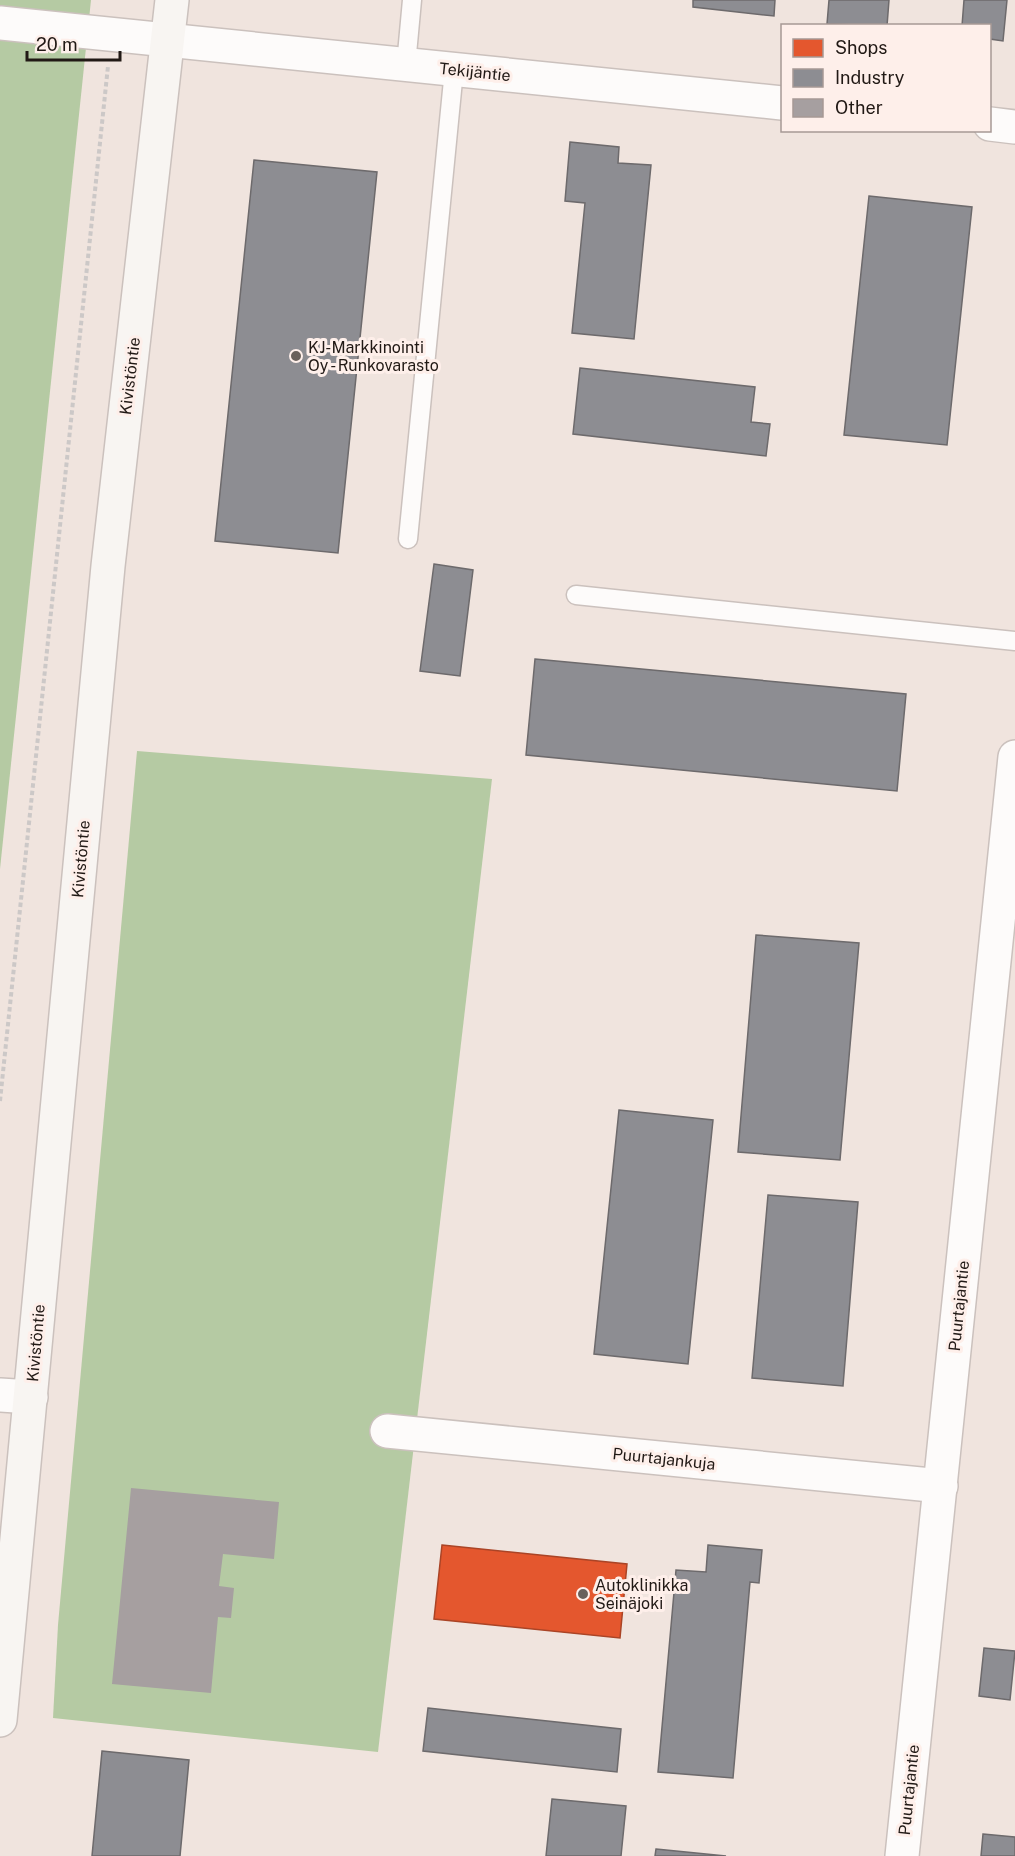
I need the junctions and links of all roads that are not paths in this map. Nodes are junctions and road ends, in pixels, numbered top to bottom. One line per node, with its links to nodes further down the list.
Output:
1 (172, 0): 4 (main road, Kivistöntie)
2 (412, 0): 5 (lane)
3 (0, 23): 4 (street, Tekijäntie)
4 (168, 41): 5 (street, Tekijäntie); 15 (main road, Kivistöntie)
5 (406, 65): 6 (street, Tekijäntie)
6 (454, 70): 7 (street, Tekijäntie); 10 (lane)
7 (781, 103)
8 (991, 124): 9 (street)
9 (1015, 127)
10 (408, 539)
11 (576, 595): 12 (lane)
12 (1015, 641)
13 (1015, 757): 14 (street, Puurtajantie)
14 (1003, 975): 17 (street, Puurtajantie)
15 (15, 1396): 18 (main road, Kivistöntie)
16 (387, 1431): 17 (street, Puurtajankuja)
17 (941, 1486): 19 (street, Puurtajantie)
18 (0, 1720)
19 (902, 1856)

